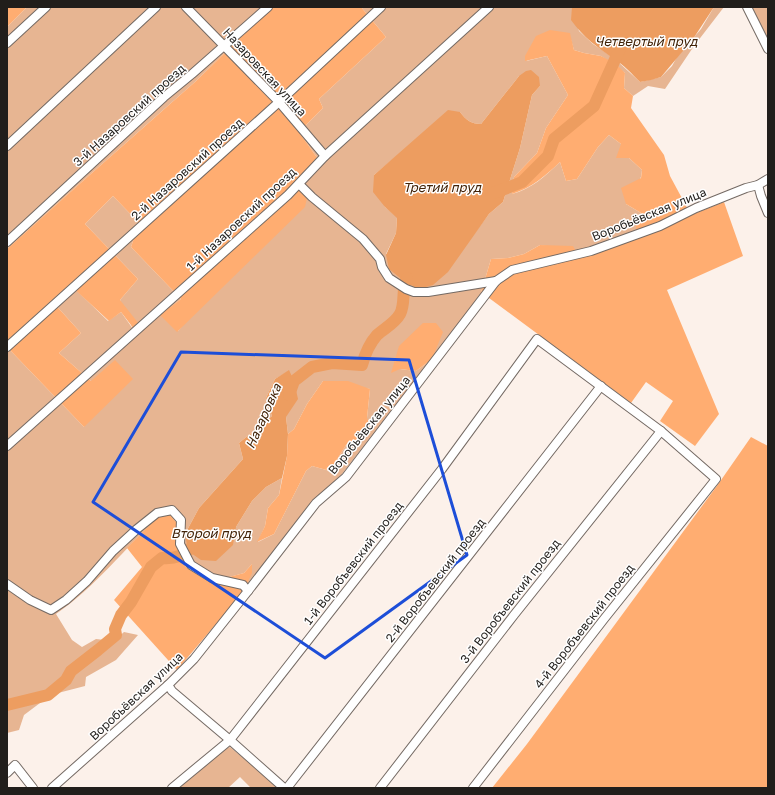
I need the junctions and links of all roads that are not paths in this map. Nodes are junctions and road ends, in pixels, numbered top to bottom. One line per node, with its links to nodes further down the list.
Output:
1 (46, 7): 8 (street)
2 (156, 7): 12 (street)
3 (186, 7): 9 (street, Назаровская улица)
4 (268, 7): 9 (street, 3-й Назаровский проезд)
5 (381, 7): 11 (street, 2-й Назаровский проезд)
6 (489, 7): 13 (street, 1-й Назаровский проезд)
7 (747, 7): 10 (street)
8 (7, 43)
9 (225, 46): 11 (street, Назаровская улица); 18 (street, 3-й Назаровский проезд)
10 (768, 49)
11 (279, 102): 13 (street, Назаровская улица); 20 (street, 2-й Назаровский проезд)
12 (7, 146)
13 (325, 156): 15 (street, 1-й Назаровский проезд)
14 (768, 179): 16 (street, Воробьёвская улица)
15 (298, 184): 19 (street); 23 (street, 1-й Назаровский проезд)
16 (758, 185): 17 (street); 19 (street, Воробьёвская улица)
17 (768, 213)
18 (7, 242)
19 (496, 281): 25 (street, Воробьёвская улица)
20 (7, 347)
21 (601, 386): 22 (street); 27 (street, 1-й Воробъевский проезд); 33 (street, 2-й Воробъевский проезд)
22 (661, 431): 34 (street, 3-й Воробъевский проезд); 35 (street, 4-й Воробъевский проезд)
23 (7, 446)
24 (7, 584): 25 (street)
25 (248, 591): 26 (street, Воробьёвская улица)
26 (168, 685): 27 (street); 30 (street, Воробьёвская улица)
27 (230, 740): 31 (street, 1-й Воробъевский проезд); 32 (street)
28 (7, 773): 29 (street)
29 (33, 788)
30 (52, 788)
31 (172, 788)
32 (284, 788)
33 (287, 788)
34 (380, 788)
35 (473, 788)

